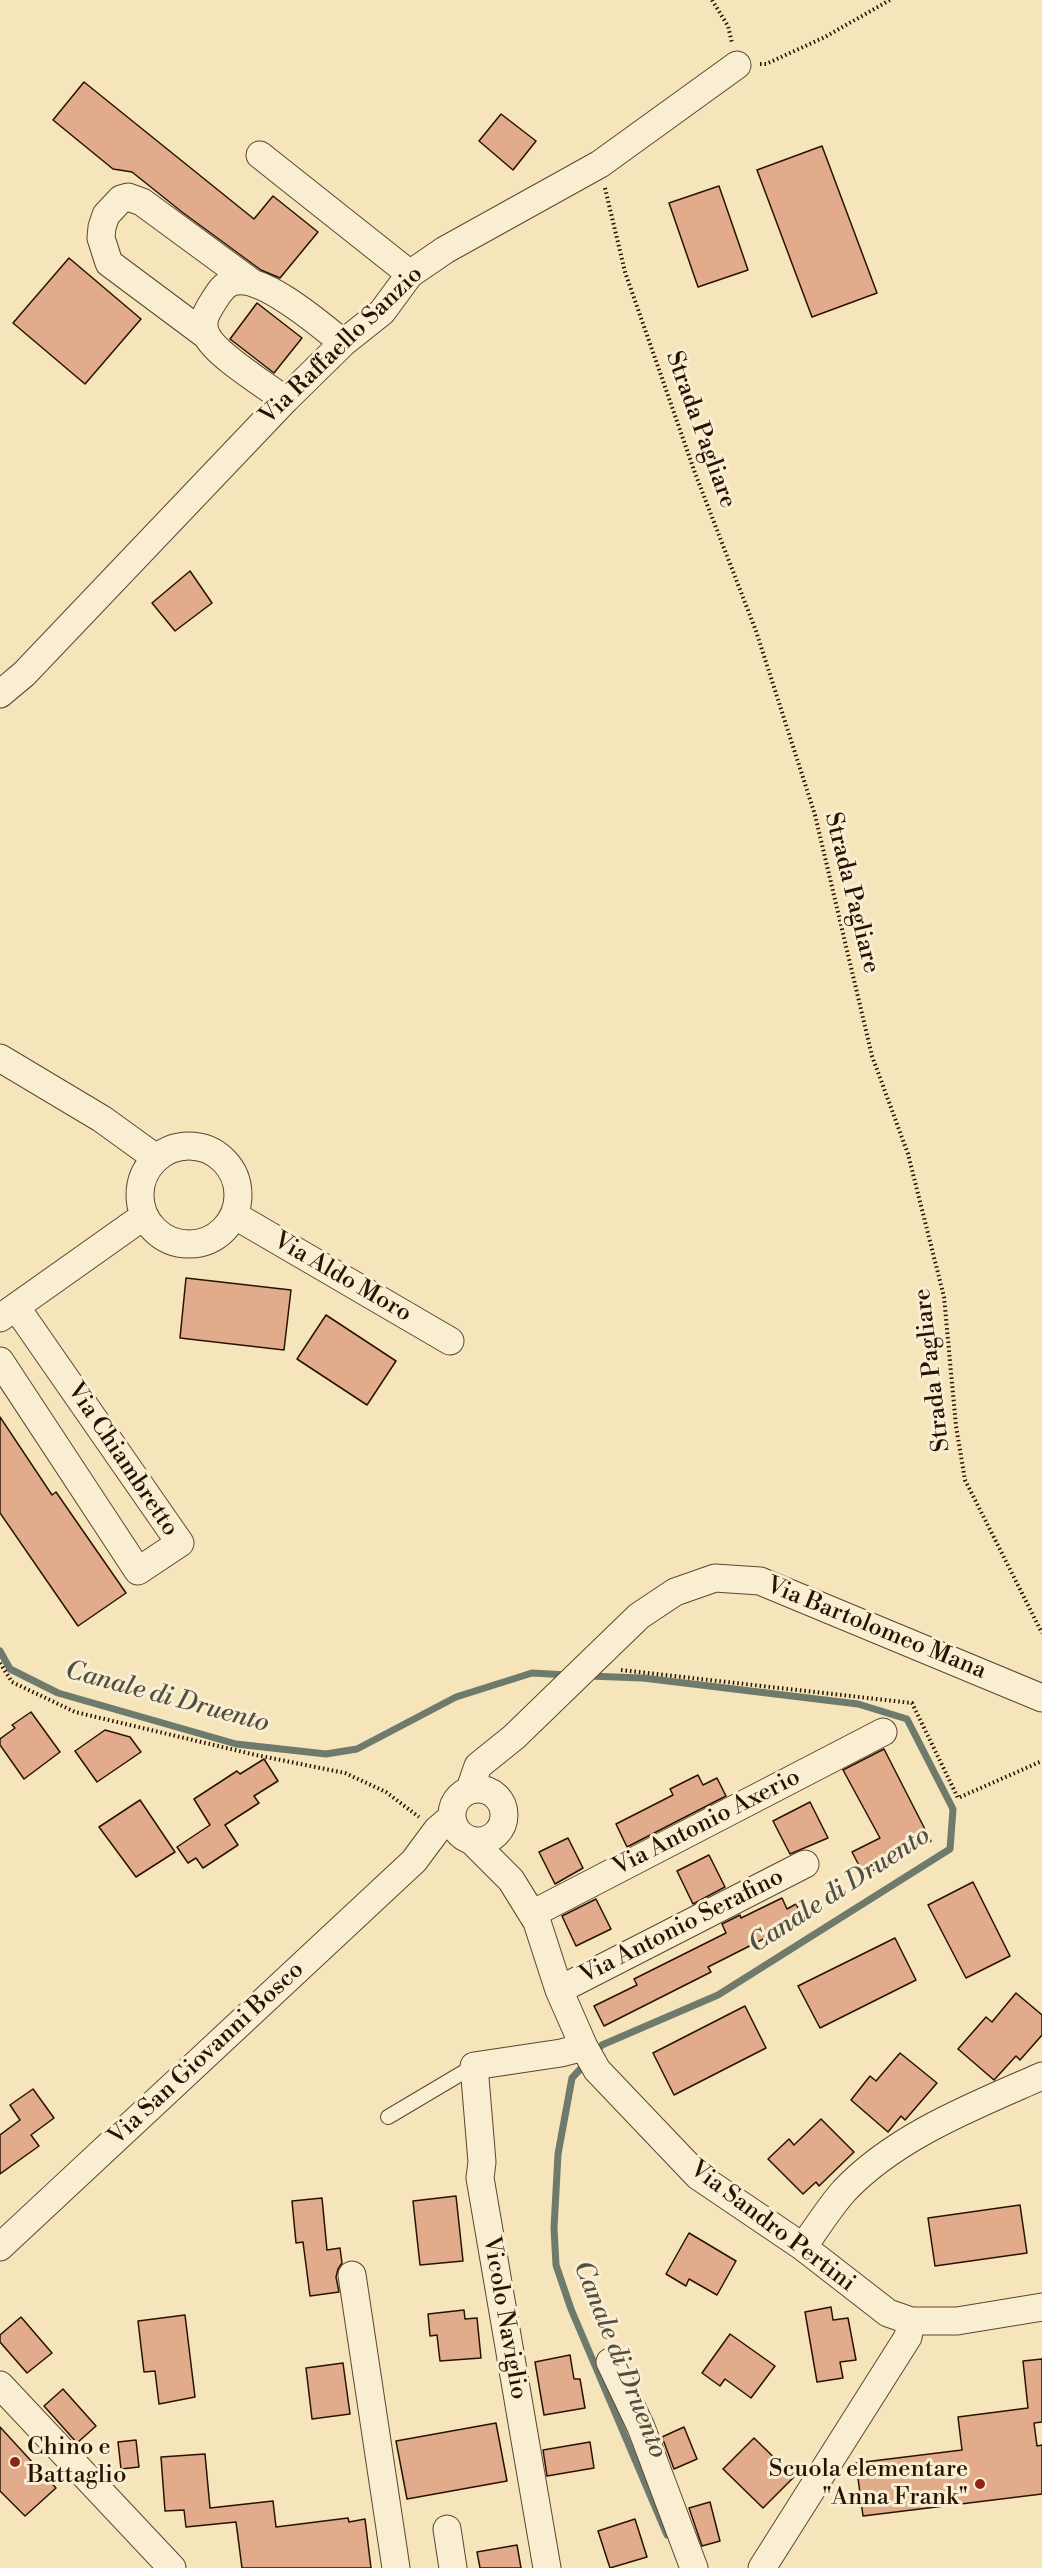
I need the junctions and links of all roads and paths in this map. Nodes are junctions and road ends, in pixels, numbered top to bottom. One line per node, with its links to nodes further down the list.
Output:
1 (712, 0): 3 (path)
2 (890, 0): 3 (path)
3 (737, 65): 5 (street, Via Raffaello Sanzio)
4 (260, 155): 6 (street)
5 (600, 164): 6 (street, Via Raffaello Sanzio); 19 (path, Strada Pagliare)
6 (410, 274): 9 (street, Via Raffaello Sanzio)
7 (251, 282): 8 (street); 8 (street); 9 (street)
8 (207, 336): 10 (street)
9 (343, 343): 10 (street, Via Raffaello Sanzio)
10 (285, 400): 11 (street, Via Raffaello Sanzio)
11 (0, 694)
12 (0, 1058): 13 (street)
13 (156, 1158): 14 (street); 15 (street)
14 (234, 1215): 15 (street); 17 (street, Via Aldo Moro)
15 (144, 1216): 16 (street)
16 (8, 1312): 18 (street, Via Chiambretto)
17 (450, 1341)
18 (0, 1361)
19 (1042, 1633)
20 (0, 1663): 28 (path)
21 (621, 1670): 25 (path)
22 (1042, 1698): 24 (street, Via Bartolomeo Mana)
23 (883, 1732): 31 (street, Via Antonio Axerio)
24 (514, 1737): 26 (street, Via Bartolomeo Mana); 27 (street, Via Bartolomeo Mana)
25 (1042, 1761)
26 (470, 1789): 27 (street); 28 (street)
27 (501, 1808): 28 (street); 30 (street, Via Sandro Pertini)
28 (456, 1831): 30 (street, Via Sandro Pertini); 37 (street, Via San Giovanni Bosco)
29 (805, 1864): 32 (street, Via Antonio Serafino)
30 (511, 1880): 31 (street, Via Sandro Pertini)
31 (532, 1914): 32 (street, Via Sandro Pertini)
32 (559, 1990): 33 (street, Via Sandro Pertini)
33 (589, 2056): 34 (street); 38 (street, Via Sandro Pertini)
34 (474, 2066): 36 (lane); 48 (street, Vicolo Naviglio)
35 (1042, 2076): 38 (street)
36 (388, 2117)
37 (0, 2247)
38 (803, 2247): 41 (street, Via Sandro Pertini)
39 (352, 2275): 46 (street)
40 (1042, 2307): 41 (street, Via Sandro Pertini)
41 (911, 2321): 50 (street)
42 (610, 2362): 49 (street)
43 (0, 2385): 45 (street)
44 (447, 2529): 47 (street)
45 (172, 2568)
46 (396, 2568)
47 (453, 2568)
48 (547, 2568)
49 (694, 2568)
50 (762, 2568)

